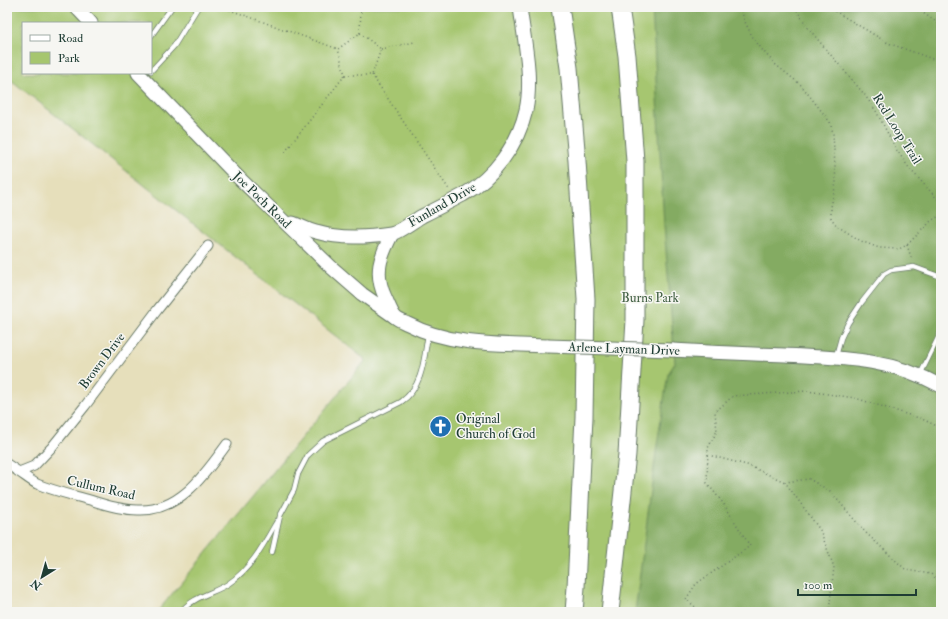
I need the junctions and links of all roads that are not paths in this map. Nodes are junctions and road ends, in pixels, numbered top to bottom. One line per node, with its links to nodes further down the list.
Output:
1 (76, 7): 7 (street)
2 (172, 7): 8 (lane)
3 (198, 7): 9 (lane)
4 (520, 7): 12 (street, Funland Drive)
5 (560, 7): 27 (highway)
6 (620, 7): 28 (highway)
7 (90, 22)
8 (152, 35)
9 (152, 68)
10 (146, 74): 11 (street, Joe Poch Road)
11 (289, 226): 12 (street, Funland Drive); 15 (street, Joe Poch Road)
12 (392, 234): 15 (street)
13 (208, 246): 23 (street, Brown Drive)
14 (941, 277): 18 (lane)
15 (395, 317): 16 (street, Arlene Layman Drive)
16 (428, 332): 18 (street, Arlene Layman Drive, bridge); 24 (lane)
17 (941, 332): 19 (lane)
18 (836, 358): 19 (street, Arlene Layman Drive)
19 (920, 375): 20 (street, Arlene Layman Drive)
20 (941, 386)
21 (227, 444): 23 (street, Cullum Road)
22 (7, 464): 23 (street)
23 (19, 472)
24 (280, 516): 25 (lane); 26 (lane)
25 (272, 552)
26 (181, 612)
27 (574, 612)
28 (610, 612)

